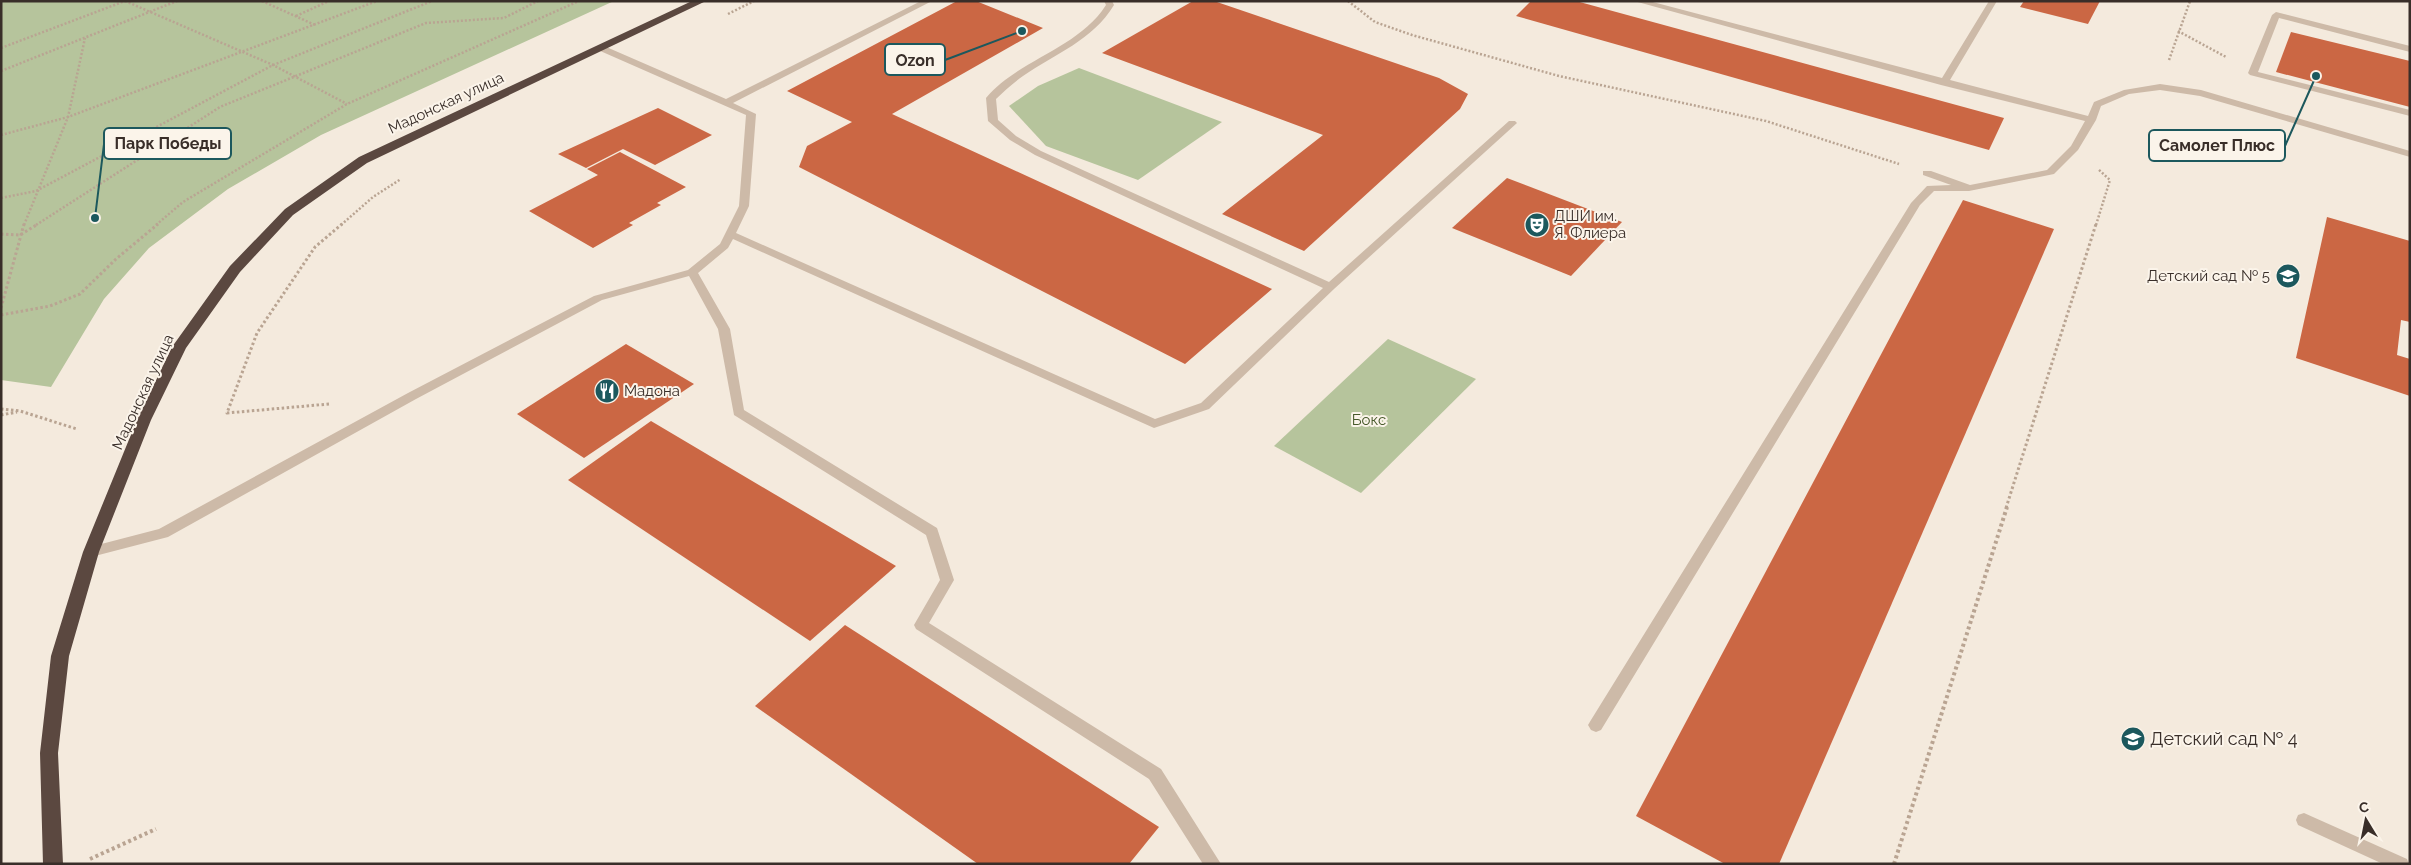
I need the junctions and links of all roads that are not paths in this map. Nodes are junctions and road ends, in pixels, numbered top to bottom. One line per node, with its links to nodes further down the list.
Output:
1 (701, 1): 6 (highway, Мадонская улица)
2 (928, 1): 9 (lane)
3 (1108, 1): 18 (lane)
4 (1638, 1): 8 (lane)
5 (1993, 1): 8 (lane)
6 (601, 48): 9 (lane); 19 (highway, Мадонская улица)
7 (2410, 49): 10 (lane)
8 (1944, 83): 11 (lane)
9 (726, 103): 16 (lane)
10 (2410, 113)
11 (2091, 120): 13 (lane); 15 (lane)
12 (1512, 124): 18 (lane)
13 (2410, 154)
14 (1927, 173): 15 (lane)
15 (1969, 188): 20 (lane)
16 (730, 234): 17 (lane); 18 (lane)
17 (692, 272): 19 (lane); 23 (lane)
18 (1330, 287)
19 (91, 552): 22 (highway, Мадонская улица)
20 (1596, 725)
21 (2304, 820): 24 (lane)
22 (53, 864)
23 (1213, 864)
24 (2401, 864)

